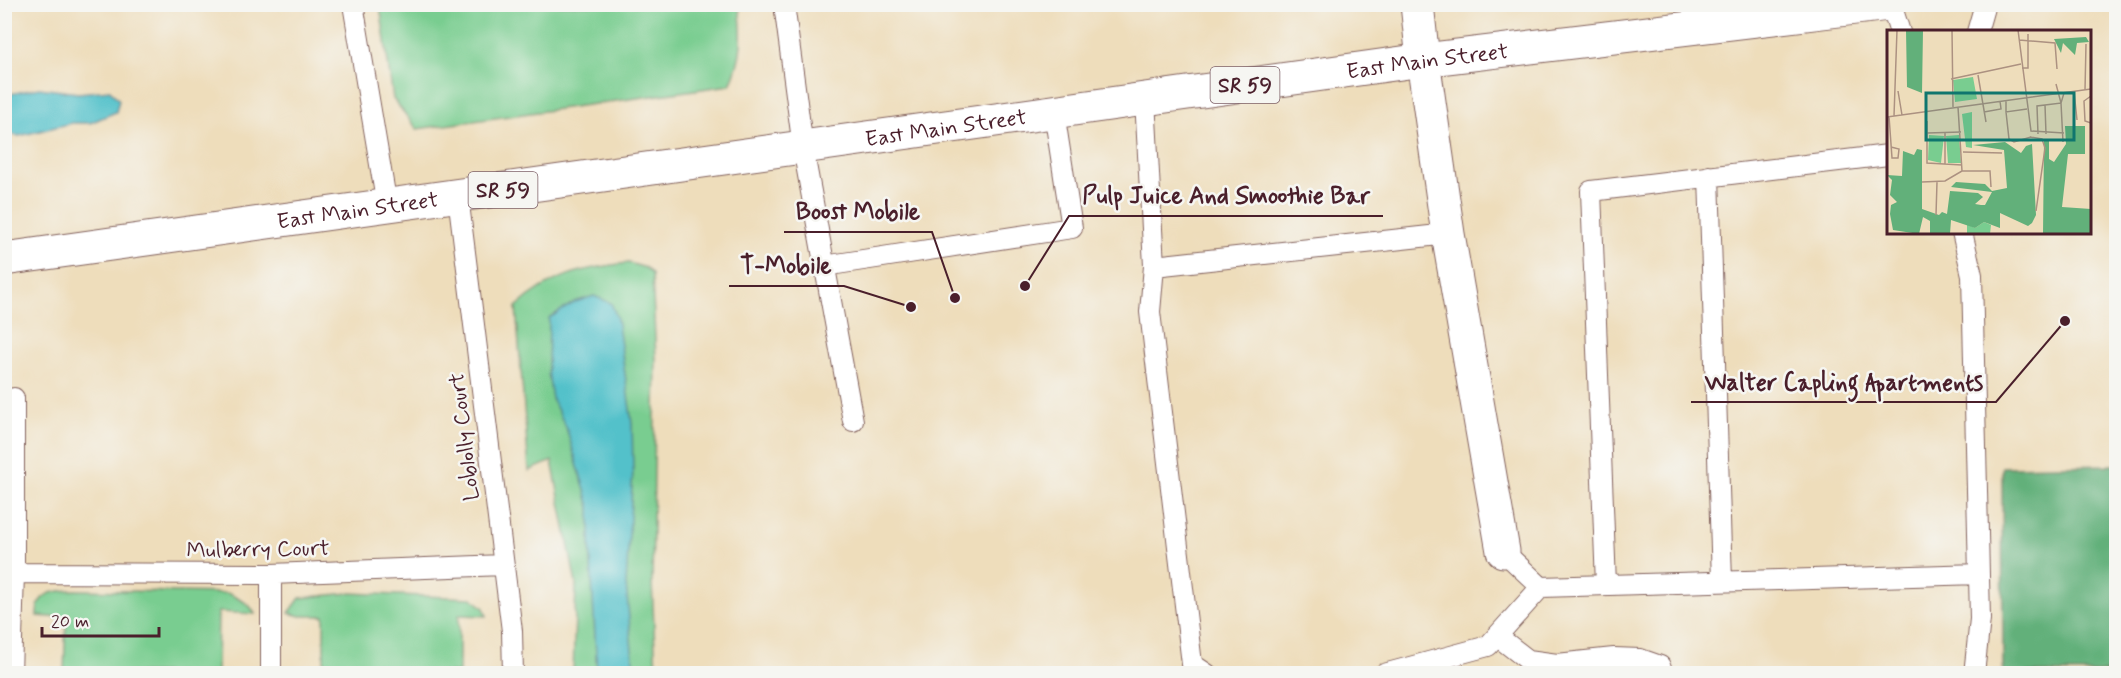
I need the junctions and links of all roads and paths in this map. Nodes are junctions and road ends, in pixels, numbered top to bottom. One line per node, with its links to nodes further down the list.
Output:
1 (353, 4): 15 (lane)
2 (784, 4): 11 (lane)
3 (1418, 4): 8 (main road)
4 (1890, 4): 6 (lane); 8 (main road, East Main Street / SR 59)
5 (1984, 4): 7 (lane)
6 (1899, 30)
7 (1978, 30)
8 (1423, 60): 9 (main road, East Main Street / SR 59); 16 (main road)
9 (1145, 99): 10 (main road, East Main Street / SR 59); 20 (lane)
10 (1054, 112): 11 (main road, East Main Street / SR 59); 19 (lane)
11 (803, 148): 14 (main road, East Main Street / SR 59); 19 (lane)
12 (1887, 155): 13 (lane)
13 (1709, 176): 28 (lane); 29 (lane)
14 (458, 196): 15 (main road, East Main Street / SR 59); 24 (lane, Loblolly Court)
15 (387, 206): 18 (main road, East Main Street / SR 59)
16 (1448, 234): 20 (lane); 23 (main road)
17 (1962, 234): 27 (lane)
18 (4, 259)
19 (824, 266): 22 (lane)
20 (1154, 266): 35 (lane)
21 (14, 398): 25 (lane)
22 (853, 421)
23 (1503, 551): 30 (lane)
24 (503, 565): 26 (lane, Mulberry Court); 34 (lane, Loblolly Court)
25 (14, 573): 26 (lane, Mulberry Court); 32 (lane)
26 (271, 574): 33 (lane)
27 (1979, 574): 28 (lane); 38 (lane)
28 (1722, 581): 29 (lane)
29 (1606, 585): 30 (lane)
30 (1541, 587): 31 (lane)
31 (1497, 636): 36 (lane); 37 (lane)
32 (11, 674)
33 (271, 674)
34 (513, 674)
35 (1207, 674)
36 (1384, 674)
37 (1663, 674)
38 (1974, 674)

